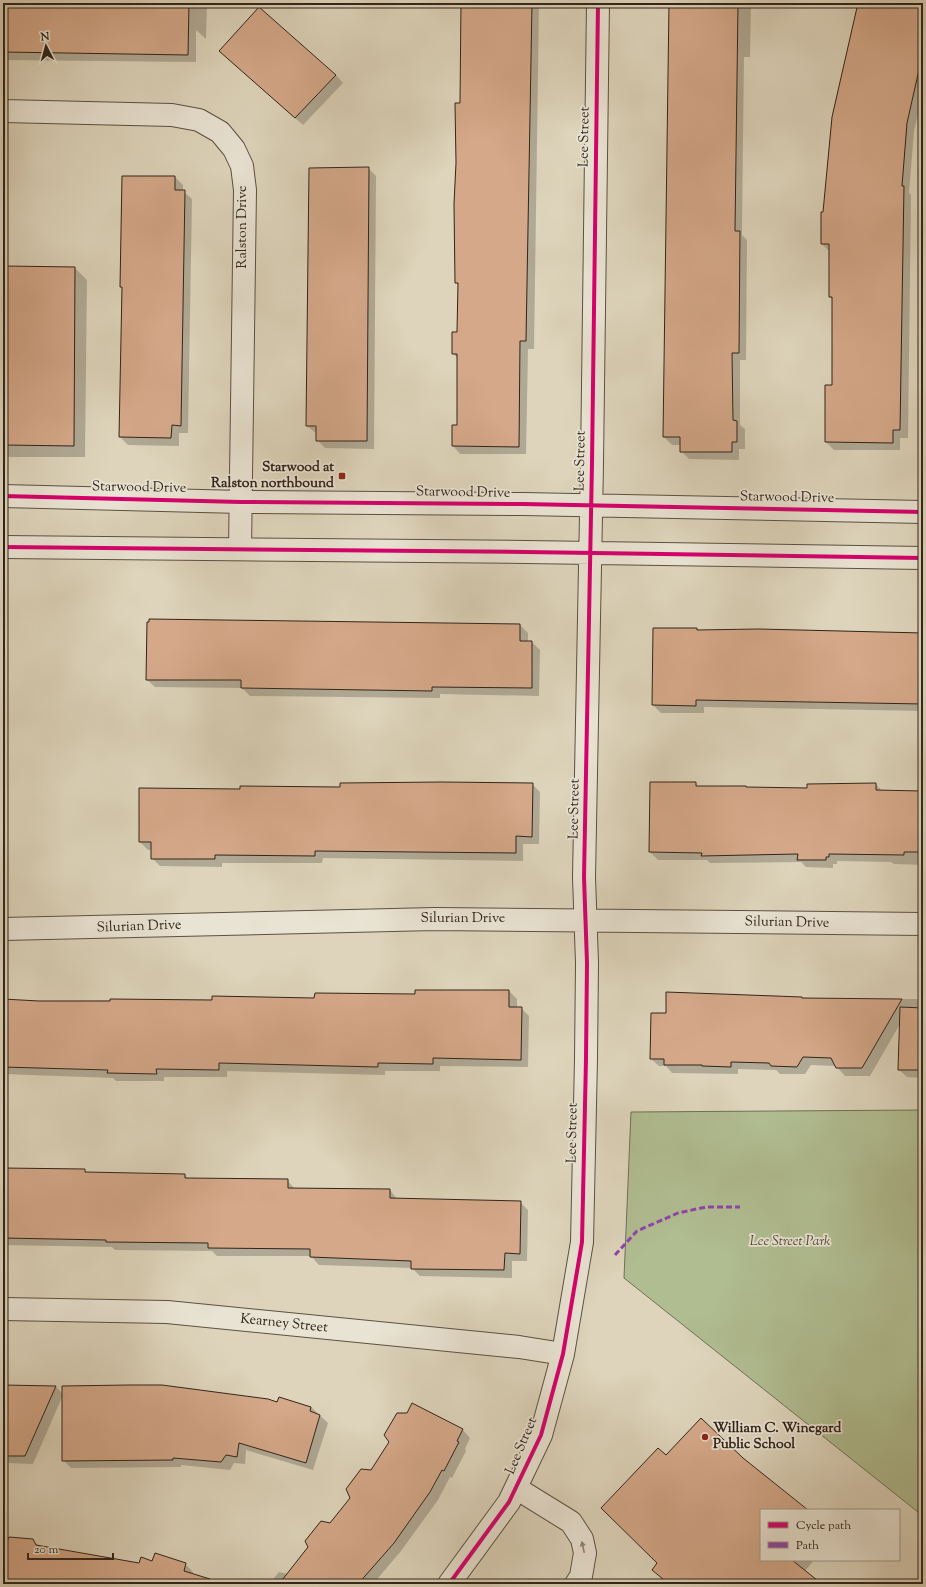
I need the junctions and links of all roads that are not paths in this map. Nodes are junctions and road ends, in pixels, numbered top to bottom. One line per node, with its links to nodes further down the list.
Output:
1 (598, 3): 5 (street, Lee Street)
2 (3, 112): 4 (street, Ralston Drive)
3 (3, 496): 4 (street, Starwood Drive)
4 (241, 502): 5 (street, Starwood Drive); 8 (street, Ralston Drive)
5 (591, 506): 6 (street, Starwood Drive); 9 (street, Lee Street)
6 (923, 512)
7 (3, 547): 8 (street)
8 (240, 549): 9 (street)
9 (590, 553): 10 (street); 11 (street, Lee Street)
10 (923, 558)
11 (586, 920): 12 (street, Silurian Drive); 13 (street, Silurian Drive); 15 (street, Lee Street)
12 (923, 924)
13 (3, 929)
14 (3, 1309): 15 (street, Kearney Street)
15 (564, 1354): 16 (street, Lee Street)
16 (516, 1488): 17 (street, Lee Street); 18 (street, one-way to 16)
17 (449, 1584)
18 (576, 1584)

